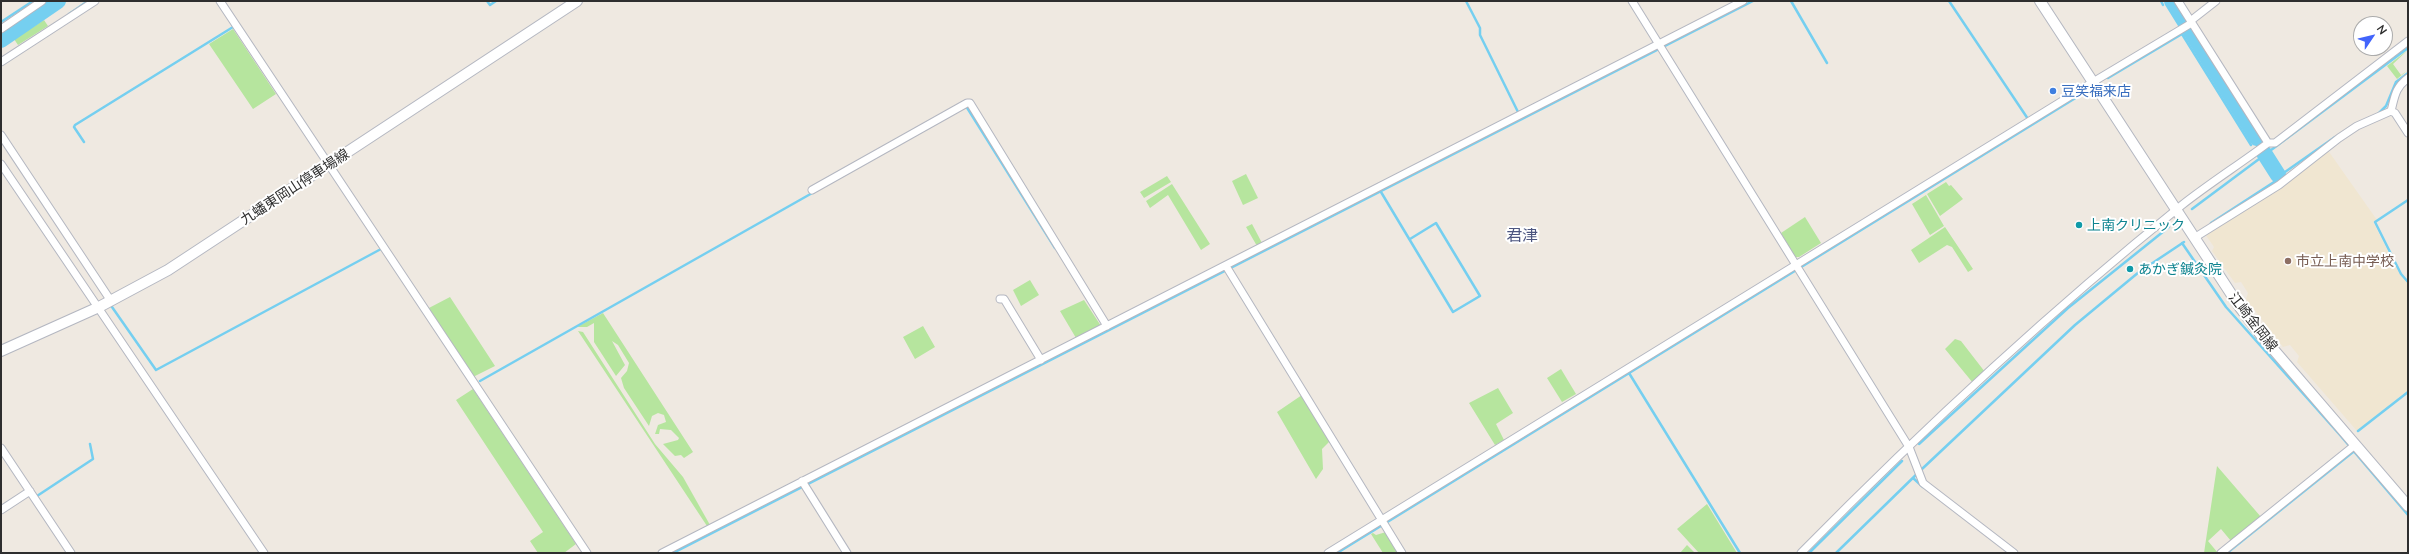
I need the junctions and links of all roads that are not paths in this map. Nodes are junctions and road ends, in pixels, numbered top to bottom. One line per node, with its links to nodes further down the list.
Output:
1 (94, 1): 14 (street)
2 (220, 1): 22 (street)
3 (577, 1): 22 (main road, 九蟠東岡山停車場線)
4 (1632, 1): 13 (street)
5 (1743, 1): 13 (street)
6 (2040, 1): 16 (main road, 江崎金岡線)
7 (2178, 1): 10 (street)
8 (2216, 1): 10 (street)
9 (37, 2): 11 (street)
10 (2189, 25): 16 (street); 20 (street)
11 (1, 28)
12 (2408, 41): 20 (street)
13 (1660, 47): 26 (street); 27 (street)
14 (1, 62)
15 (2408, 78): 17 (street)
16 (2093, 82): 24 (main road, 江崎金岡線); 26 (street)
17 (2391, 109): 18 (street); 25 (street)
18 (2408, 133)
19 (1, 136): 29 (street)
20 (2268, 143): 24 (street)
21 (1, 164): 30 (street)
22 (329, 166): 29 (main road, 九蟠東岡山停車場線); 44 (street)
23 (812, 190): 31 (street)
24 (2176, 210): 25 (main road, 江崎金岡線); 34 (street)
25 (2194, 238): 35 (main road, 江崎金岡線)
26 (1798, 267): 34 (street); 41 (street)
27 (1228, 269): 31 (street); 41 (street)
28 (1000, 299): 33 (street)
29 (110, 301): 30 (main road, 九蟠東岡山停車場線)
30 (99, 307): 32 (main road, 九蟠東岡山停車場線); 43 (street)
31 (1107, 326): 33 (street)
32 (1, 351)
33 (1041, 360): 37 (street)
34 (1909, 447): 49 (street); 50 (street)
35 (2352, 447): 39 (main road, 江崎金岡線); 51 (street)
36 (1, 448): 38 (street)
37 (804, 484): 45 (street); 46 (street)
38 (28, 492): 40 (street); 42 (street)
39 (2408, 506)
40 (1, 510)
41 (1383, 523): 47 (street); 48 (street)
42 (71, 553)
43 (264, 553)
44 (587, 553)
45 (662, 553)
46 (846, 553)
47 (1328, 553)
48 (1402, 553)
49 (1801, 553)
50 (2014, 553)
51 (2220, 553)

